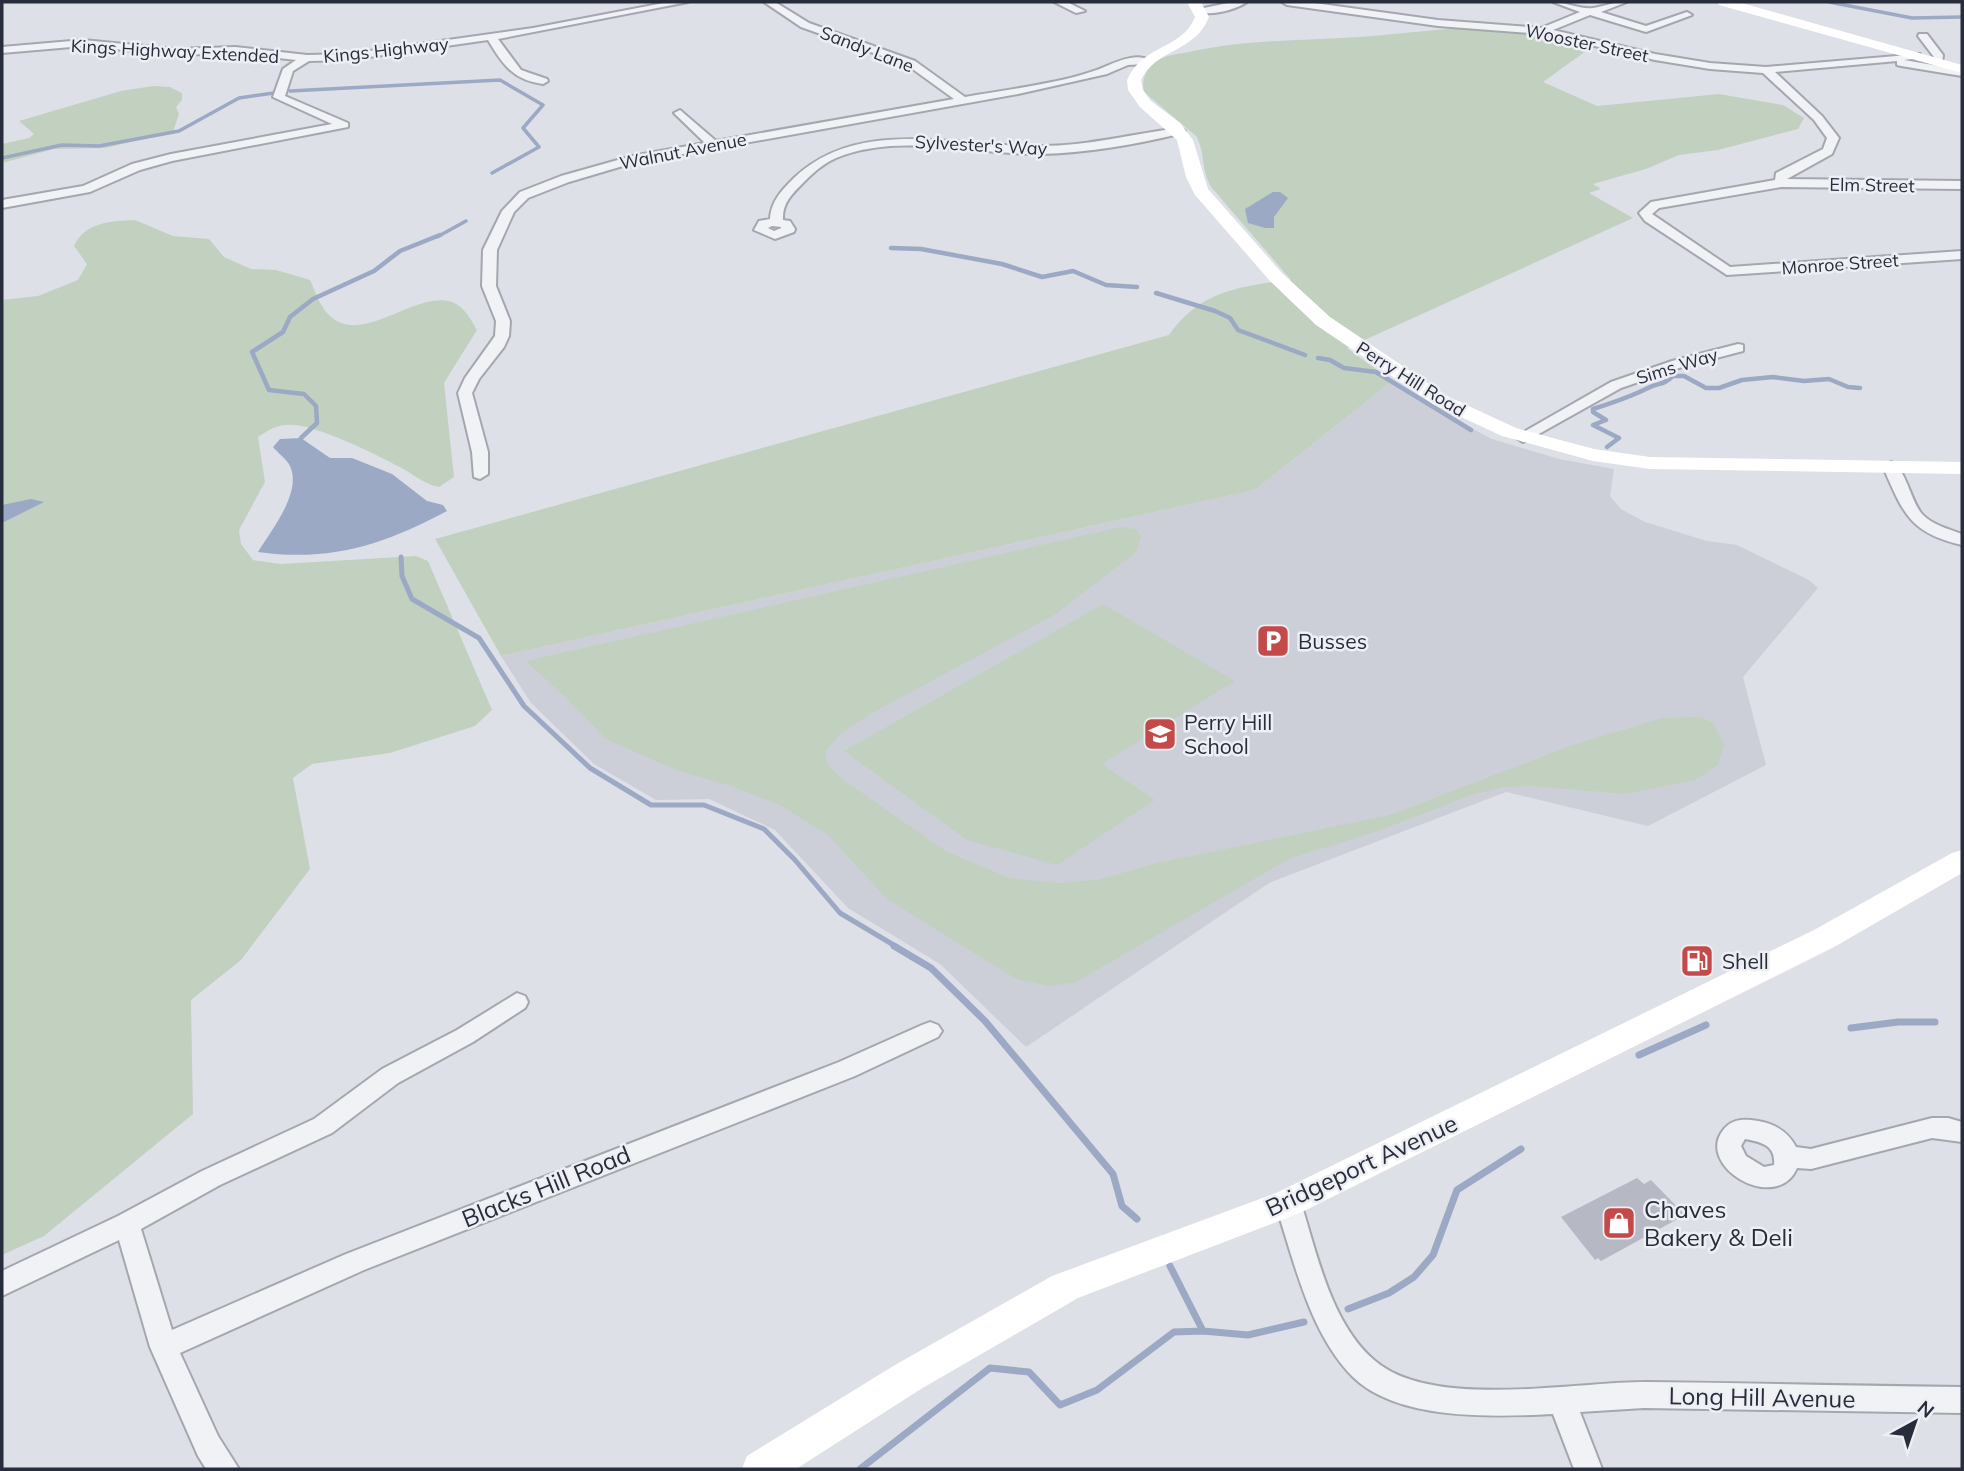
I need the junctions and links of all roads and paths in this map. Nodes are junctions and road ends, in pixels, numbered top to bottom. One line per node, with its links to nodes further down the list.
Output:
1 (683, 2): 17 (street, Kings Highway)
2 (769, 2): 27 (street, Sandy Lane)
3 (1059, 2): 12 (street)
4 (1242, 2): 10 (street)
5 (1287, 2): 11 (street, Wooster Street)
6 (1330, 2): 11 (street)
7 (1558, 2): 13 (street)
8 (1622, 2): 13 (street)
9 (1724, 2): 19 (street, Wooster Street)
10 (1197, 6): 22 (street)
11 (1316, 6): 15 (street, Wooster Street)
12 (1080, 10)
13 (1590, 12): 14 (street); 15 (street)
14 (1687, 15)
15 (1543, 31): 24 (street, Wooster Street)
16 (1923, 36): 23 (street)
17 (492, 38): 20 (street, Kings Highway); 26 (street)
18 (2, 50): 20 (street, Kings Highway Extended)
19 (1916, 56): 21 (street, Wooster Street); 23 (street, Wooster Street)
20 (307, 58): 33 (street, Kings Highway)
21 (1886, 60): 24 (street, Wooster Street); 25 (street, Wooster Street)
22 (1145, 61): 27 (street, Walnut Avenue); 29 (street)
23 (1938, 62): 25 (street, Wooster Street)
24 (1766, 70): 31 (street)
25 (1962, 71)
26 (542, 81)
27 (962, 100): 30 (street, Walnut Avenue)
28 (680, 113): 30 (street)
29 (1179, 131): 34 (street, Sylvester's Way); 39 (street, Perry Hill Road)
30 (712, 144): 42 (street, Walnut Avenue)
31 (1781, 183): 32 (street, Elm Street); 36 (street, Elm Street)
32 (1962, 185)
33 (2, 204)
34 (777, 222)
35 (1962, 255): 36 (street, Monroe Street)
36 (1719, 268)
37 (1738, 348): 38 (street, Sims Way)
38 (1616, 385): 39 (street)
39 (1523, 437): 40 (street, Perry Hill Road)
40 (1891, 467): 41 (street, Perry Hill Road); 43 (street)
41 (1962, 468)
42 (480, 474)
43 (1962, 540)
44 (1962, 860): 49 (street, Bridgeport Avenue)
45 (517, 1002): 50 (street)
46 (930, 1031): 52 (street, Blacks Hill Road)
47 (1962, 1132): 48 (street)
48 (1789, 1157)
49 (1288, 1203): 54 (street, Long Hill Avenue); 56 (street, Bridgeport Avenue)
50 (127, 1224): 51 (street); 52 (street)
51 (2, 1284)
52 (164, 1347): 55 (street)
53 (1962, 1399): 54 (street, Long Hill Avenue)
54 (1562, 1402): 57 (street)
55 (225, 1469)
56 (761, 1469)
57 (1588, 1469)

